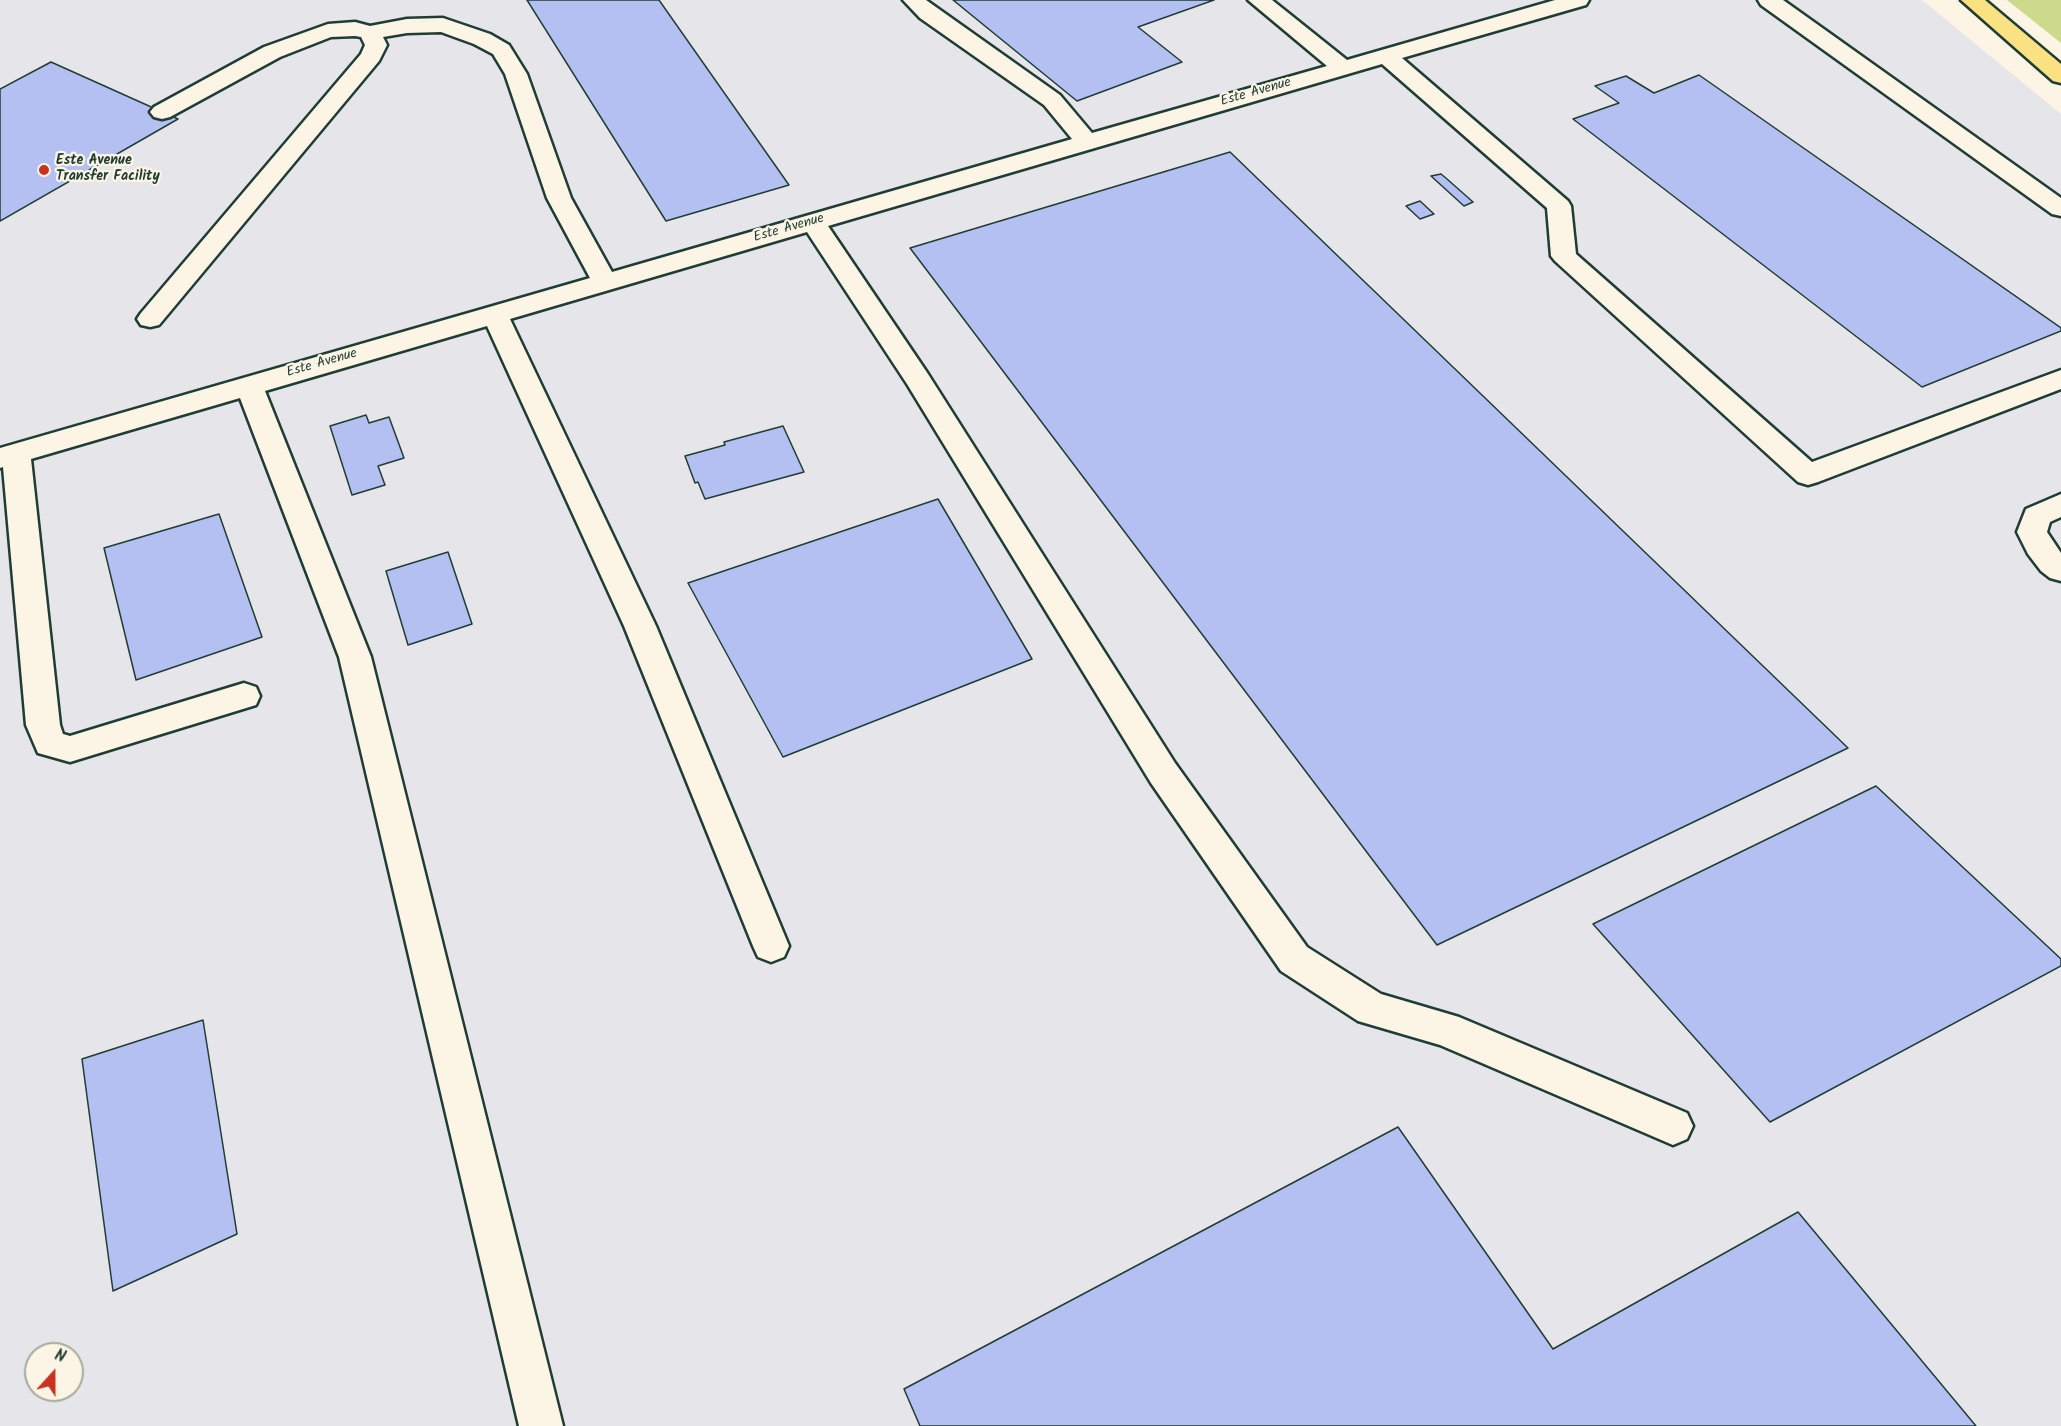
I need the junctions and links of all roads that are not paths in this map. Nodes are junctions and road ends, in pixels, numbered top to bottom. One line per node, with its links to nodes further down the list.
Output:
1 (914, 0): 11 (street)
2 (1259, 0): 8 (street)
3 (1578, 0): 7 (street, Este Avenue)
4 (1769, 0): 12 (street)
5 (1972, 0): 9 (main road)
6 (370, 33): 10 (street); 14 (street); 16 (street)
7 (1386, 56): 8 (street, Este Avenue); 17 (street)
8 (1344, 68): 11 (street, Este Avenue)
9 (2061, 75)
10 (162, 111)
11 (1087, 142): 13 (street, Este Avenue)
12 (2061, 209)
13 (813, 222): 14 (street, Este Avenue); 24 (street)
14 (604, 282): 15 (street, Este Avenue)
15 (495, 314): 18 (street, Este Avenue); 23 (street)
16 (150, 319)
17 (2061, 379)
18 (249, 385): 19 (street, Este Avenue); 25 (street)
19 (8, 455): 22 (street)
20 (2061, 504): 21 (street)
21 (2061, 570)
22 (244, 696)
23 (771, 946)
24 (1673, 1126)
25 (542, 1426)

